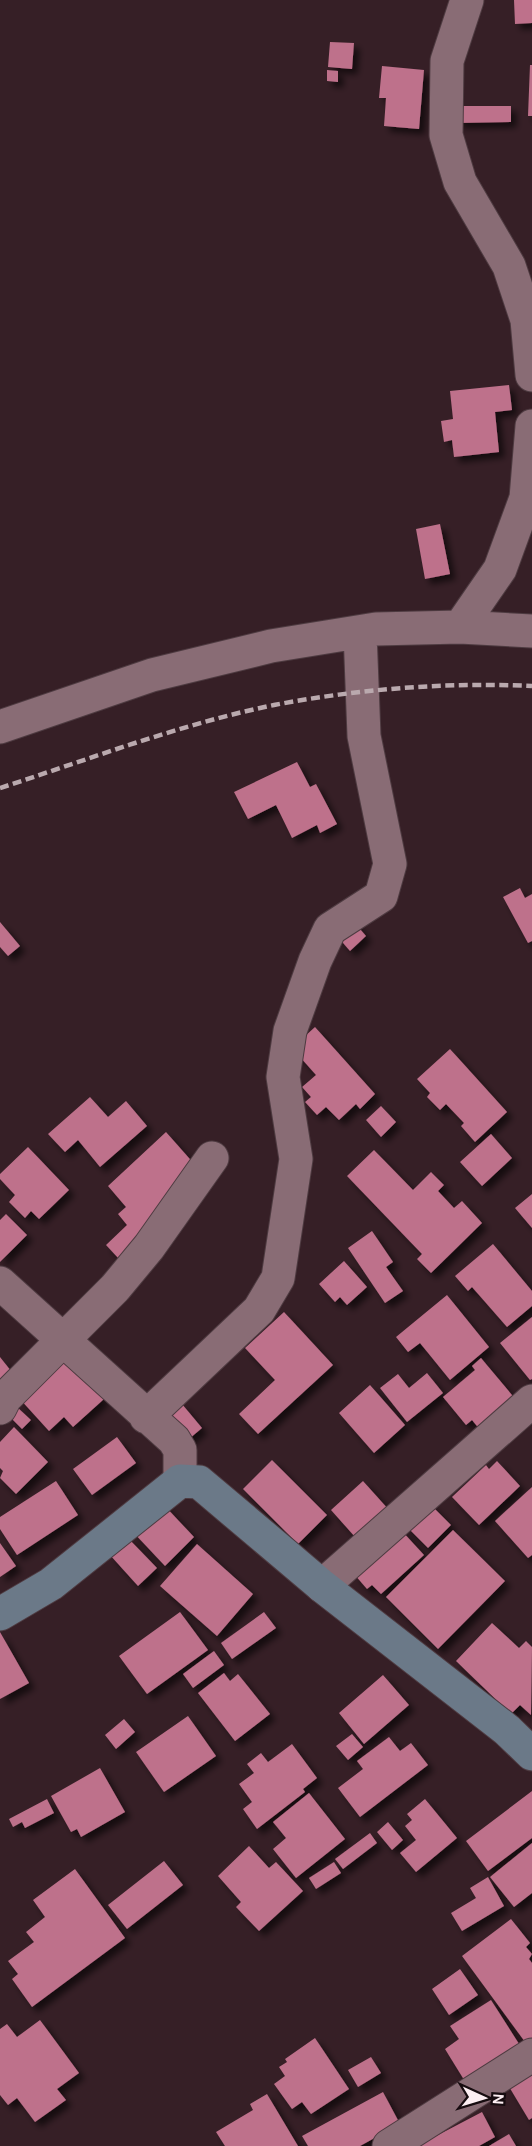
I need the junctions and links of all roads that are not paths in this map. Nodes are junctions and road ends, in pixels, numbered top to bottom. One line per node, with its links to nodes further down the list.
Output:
1 (468, 0): 2 (street)
2 (532, 375)
3 (532, 426): 4 (street)
4 (460, 627): 5 (street); 6 (street)
5 (532, 631)
6 (360, 632): 7 (street); 13 (street)
7 (0, 727)
8 (213, 1158): 10 (street)
9 (0, 1283): 10 (street)
10 (63, 1341): 12 (street); 13 (street)
11 (532, 1401): 15 (street)
12 (0, 1408)
13 (146, 1417): 14 (street)
14 (180, 1481): 15 (street); 16 (street)
15 (322, 1586): 17 (street)
16 (0, 1614)
17 (532, 1754)
18 (532, 2055): 19 (street)
19 (389, 2146)

